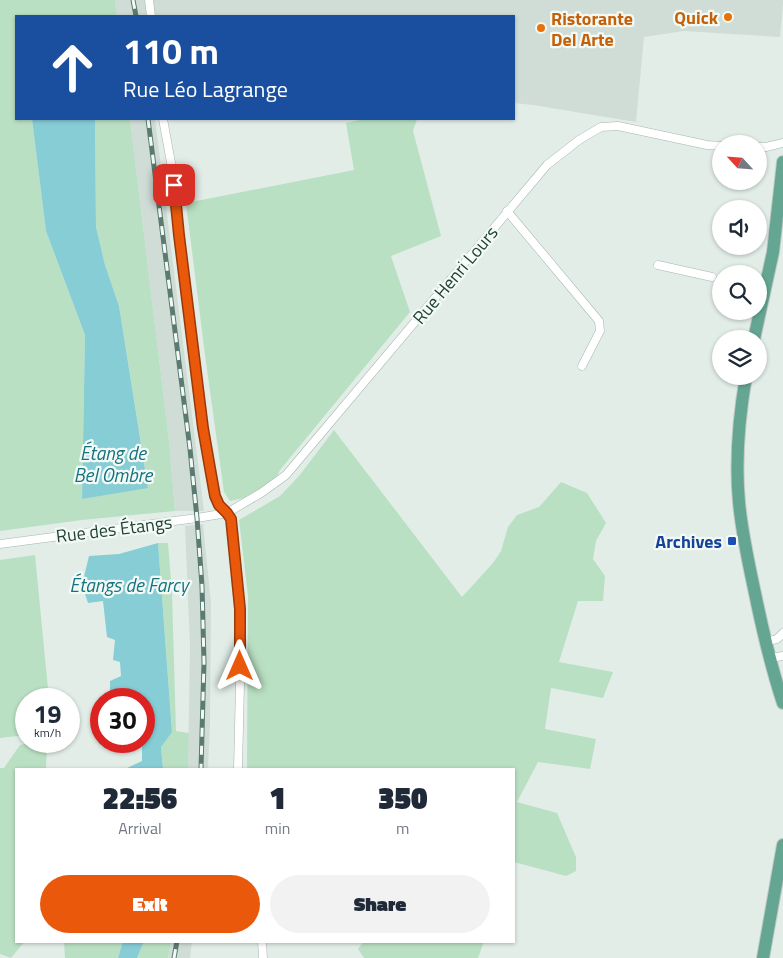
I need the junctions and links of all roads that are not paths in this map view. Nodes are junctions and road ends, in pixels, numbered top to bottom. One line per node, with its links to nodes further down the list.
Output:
1 (149, 0): 2 (street)
2 (151, 15)
3 (164, 120): 14 (street)
4 (783, 143): 6 (street)
5 (712, 146): 8 (street, Rue Henri Lours)
6 (768, 147)
7 (783, 162): 11 (main road)
8 (508, 211): 12 (street); 14 (street, Rue Henri Lours)
9 (658, 265): 10 (street)
10 (712, 277)
11 (756, 330)
12 (582, 366)
13 (745, 385): 17 (main road)
14 (227, 513): 15 (street, Rue des Étangs); 21 (street)
15 (0, 544)
16 (783, 633): 17 (street)
17 (766, 642): 19 (main road)
18 (783, 656): 19 (street)
19 (770, 658): 20 (main road)
20 (783, 703)
21 (238, 768)
22 (783, 845): 25 (main road)
23 (262, 943): 24 (street)
24 (263, 958)
25 (763, 958)

